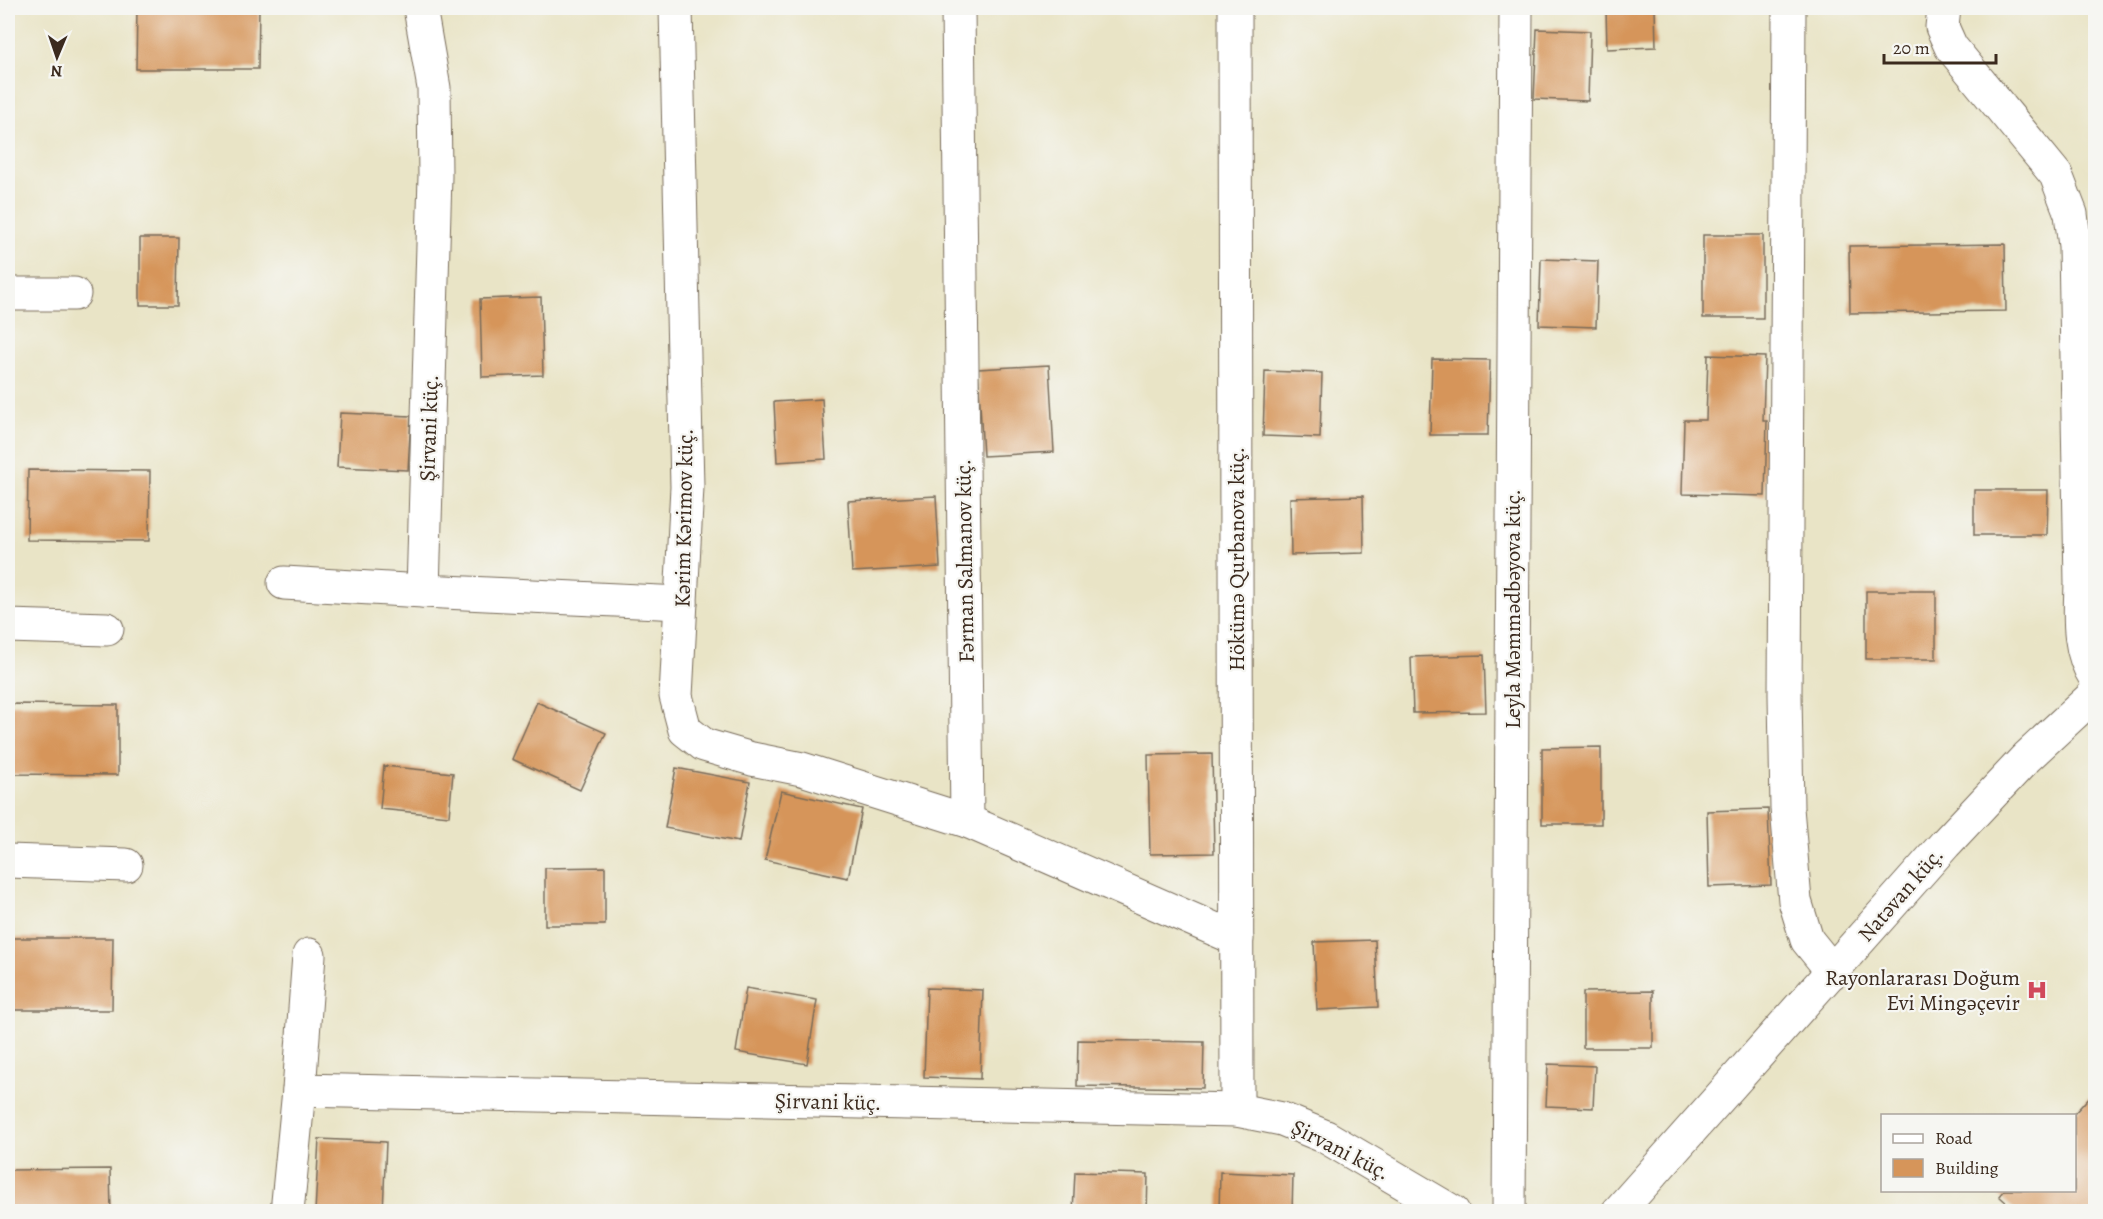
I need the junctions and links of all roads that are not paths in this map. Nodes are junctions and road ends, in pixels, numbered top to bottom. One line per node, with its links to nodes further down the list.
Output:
1 (420, 8): 11 (street, Şirvani küç.)
2 (676, 8): 12 (street, Kərim Kərimov küç.)
3 (958, 8): 17 (street, Fərman Salmanov küç.)
4 (1235, 8): 20 (street, Hökümə Qurbanova küç.)
5 (1516, 8): 27 (street, Leyla Məmmədbəyova küç.)
6 (1790, 8): 22 (street)
7 (1944, 8): 15 (street)
8 (8, 294): 9 (street)
9 (74, 294)
10 (284, 583): 11 (street)
11 (423, 591): 12 (street)
12 (681, 603): 17 (street, Kərim Kərimov küç.)
13 (8, 626): 14 (street)
14 (107, 629)
15 (2096, 679)
16 (2096, 693): 22 (street, Natəvan küç.)
17 (967, 821): 20 (street)
18 (8, 861): 19 (street)
19 (126, 865)
20 (1236, 939): 24 (street, Hökümə Qurbanova küç.)
21 (309, 955): 23 (street)
22 (1833, 972): 28 (street, Natəvan küç.)
23 (299, 1090): 24 (street, Şirvani küç.); 25 (street)
24 (1237, 1110): 26 (street, Şirvani küç.)
25 (288, 1212)
26 (1453, 1212)
27 (1509, 1212)
28 (1618, 1212)

